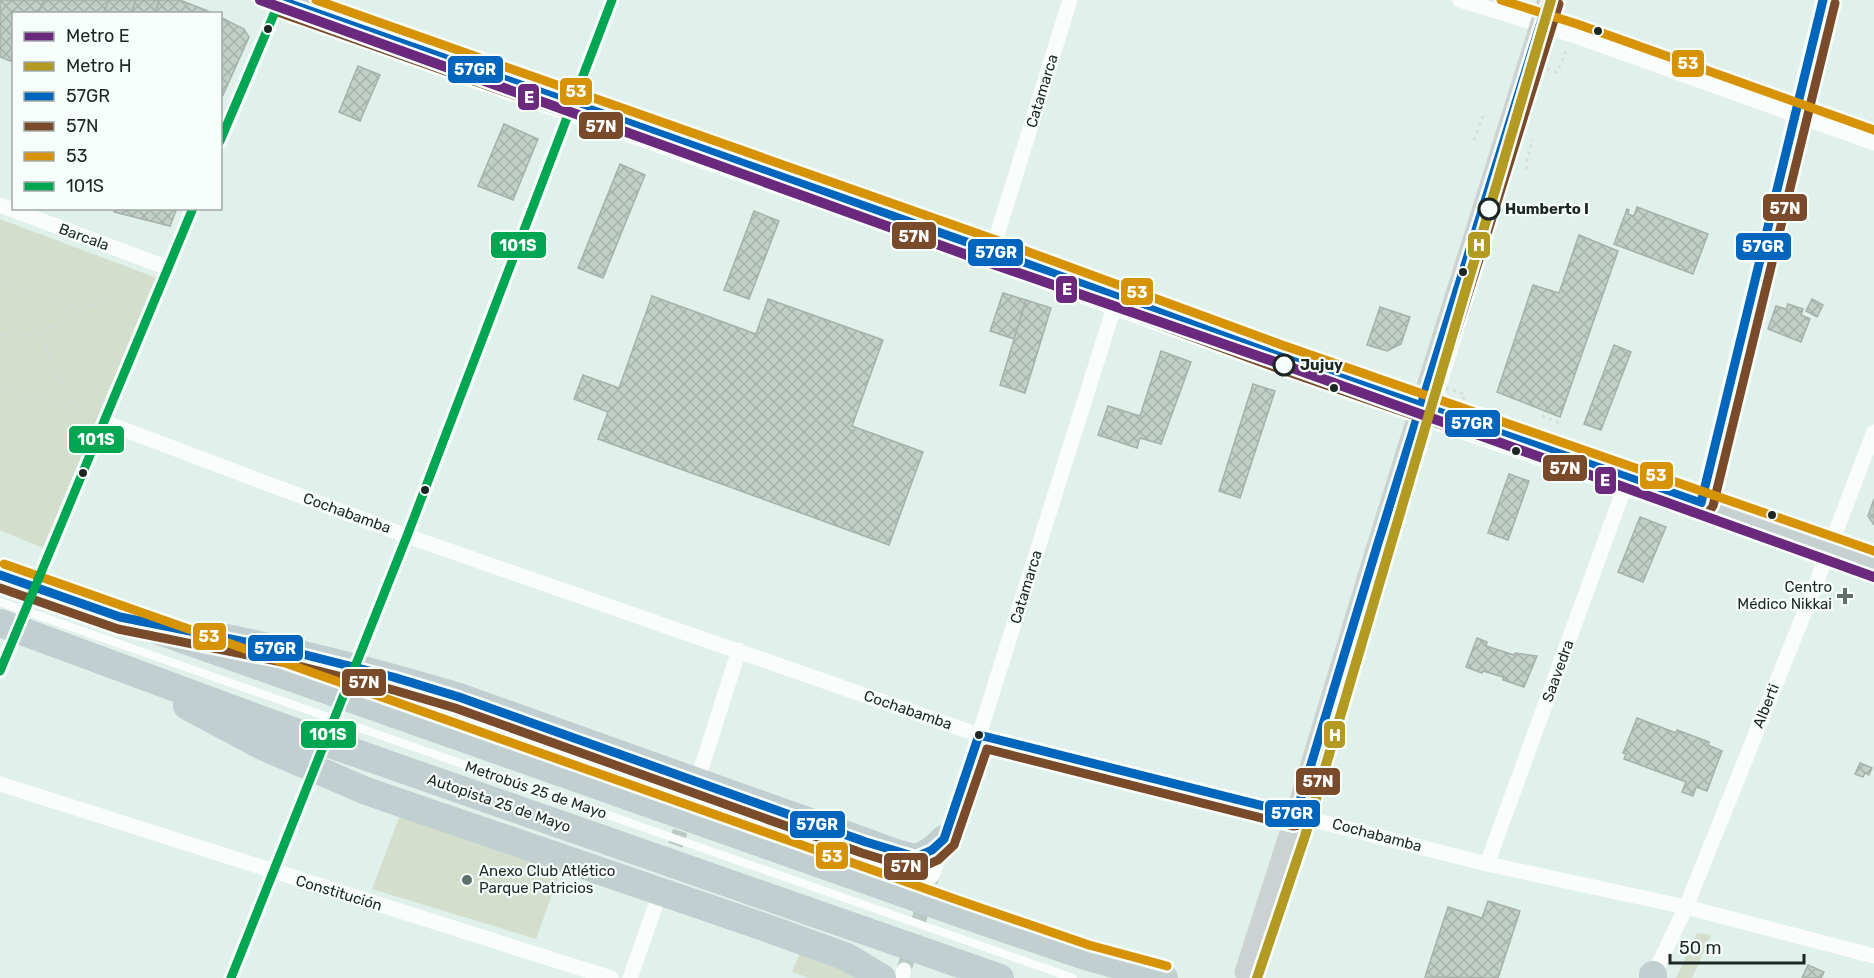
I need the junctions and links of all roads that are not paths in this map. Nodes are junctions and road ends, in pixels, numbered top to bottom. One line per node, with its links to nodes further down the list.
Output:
1 (279, 0): 8 (main road); 10 (street)
2 (612, 0): 8 (street)
3 (1070, 0): 14 (street, Catamarca)
4 (1460, 0): 7 (street)
5 (1548, 0): 7 (main road)
6 (1823, 0): 9 (street)
7 (1540, 24): 9 (street); 17 (main road)
8 (573, 102): 14 (main road); 22 (street)
9 (1795, 116): 11 (street); 21 (street)
10 (222, 137)
11 (1874, 143)
12 (13, 210): 15 (street, Barcala)
13 (192, 210): 15 (street)
14 (992, 251): 16 (main road)
15 (162, 266): 18 (street)
16 (1117, 298): 17 (main road); 32 (street, Catamarca)
17 (1421, 406): 20 (main road); 35 (main road)
18 (104, 423): 22 (street, Cochabamba); 31 (street)
19 (1874, 432): 23 (street, Alberti)
20 (1628, 478): 21 (main road); 37 (street, Saavedra)
21 (1701, 504): 23 (main road)
22 (407, 536): 29 (street, Cochabamba); 38 (street)
23 (1829, 548): 24 (main road); 41 (street, Alberti)
24 (1874, 564)
25 (0, 575): 27 (highway)
26 (0, 602): 50 (lane, Metrobús 25 de Mayo)
27 (120, 617): 36 (highway); 51 (highway)
28 (0, 623): 30 (highway, Autopista 25 de Mayo)
29 (740, 651): 32 (street, Cochabamba); 33 (street)
30 (119, 666): 44 (highway); 49 (highway, Autopista 25 de Mayo)
31 (0, 671)
32 (979, 735): 35 (street, Cochabamba); 36 (street, Catamarca)
33 (700, 772)
34 (0, 784): 38 (street, Constitución)
35 (1296, 814): 37 (street, Cochabamba); 43 (main road)
36 (944, 839): 39 (street, Catamarca)
37 (1487, 864): 41 (street, Cochabamba)
38 (273, 872): 46 (street); 47 (street, Constitución)
39 (932, 876)
40 (656, 904): 48 (street)
41 (1686, 908): 42 (street, Cochabamba); 45 (street, Alberti)
42 (1874, 956)
43 (1245, 972)
44 (896, 975)
45 (1653, 977)
46 (231, 978)
47 (611, 978)
48 (630, 978)
49 (1000, 978)
50 (1073, 978)
51 (1164, 978)

